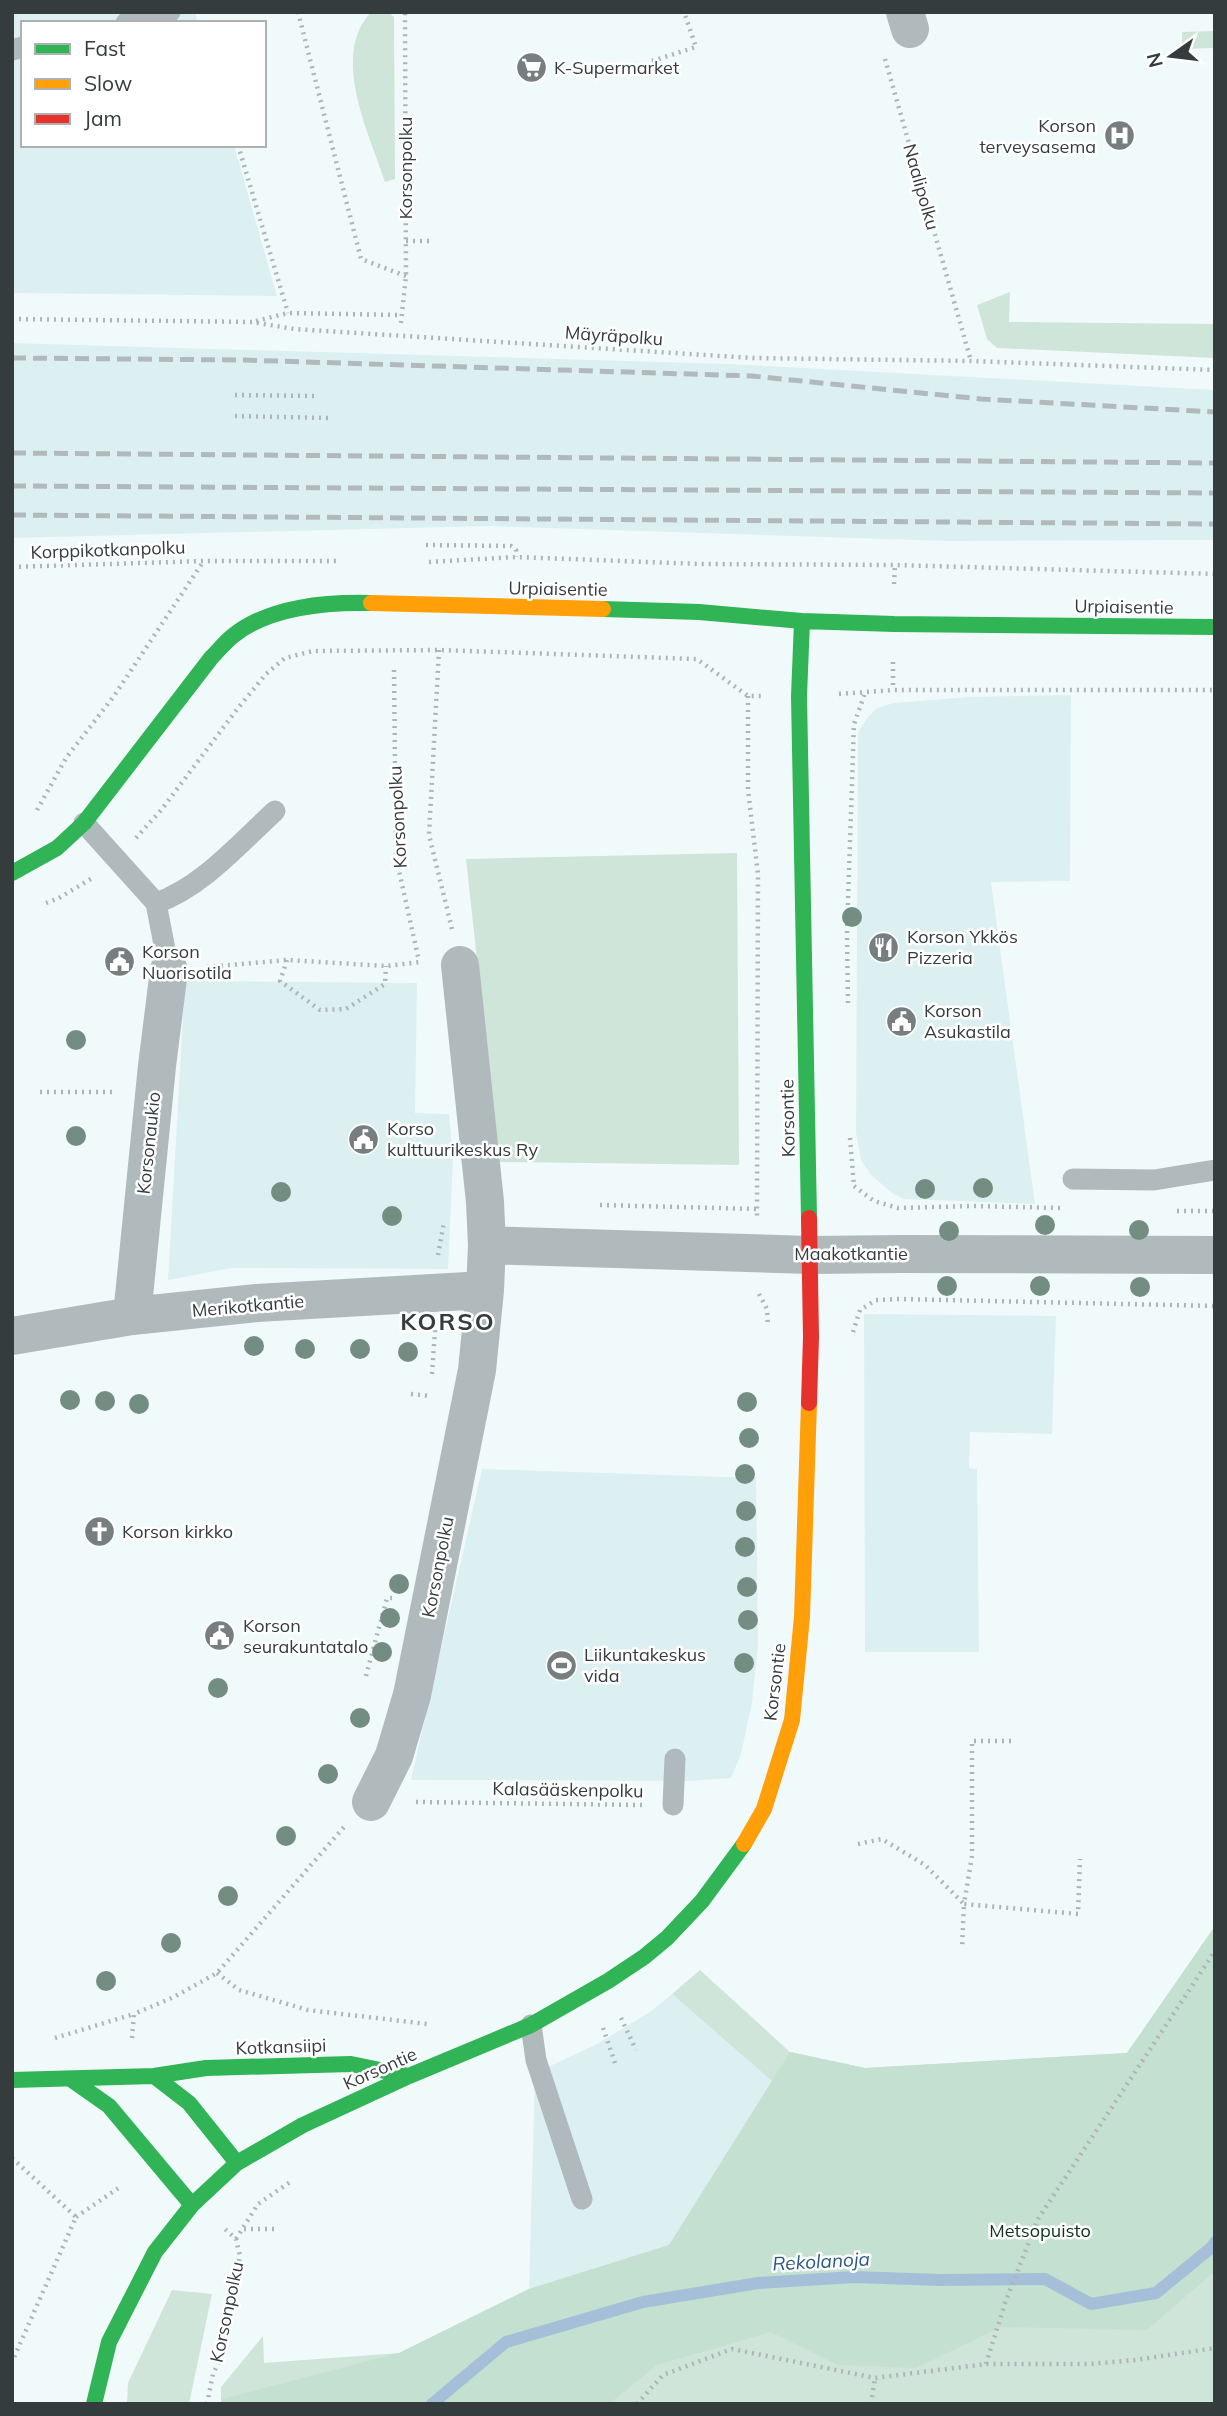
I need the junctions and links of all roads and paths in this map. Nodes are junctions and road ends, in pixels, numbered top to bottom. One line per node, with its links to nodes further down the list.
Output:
1 (170, 12): 5 (lane)
2 (298, 12): 13 (path)
3 (405, 12): 11 (path, Korsonpolku)
4 (684, 12): 7 (path)
5 (134, 21)
6 (899, 31): 19 (path, Naalipolku)
7 (652, 61)
8 (239, 147): 9 (path)
9 (240, 152): 10 (path); 14 (path)
10 (233, 154)
11 (406, 241): 12 (path); 13 (path, Korsonpolku)
12 (433, 241)
13 (405, 276): 15 (path, Korsonpolku)
14 (288, 313): 15 (path); 17 (path)
15 (401, 315): 18 (path, Korsonpolku)
16 (12, 319): 17 (path, Mäyräpolku)
17 (252, 323): 19 (path, Mäyräpolku)
18 (401, 323)
19 (971, 361): 20 (path, Mäyräpolku)
20 (1215, 370)
21 (235, 394): 22 (path)
22 (316, 396)
23 (235, 416): 24 (path)
24 (328, 418)
25 (426, 545): 26 (path)
26 (516, 557): 29 (path); 31 (path)
27 (204, 561): 28 (path, Korppikotkanpolku); 30 (path, Korppikotkanpolku); 39 (path)
28 (337, 561)
29 (417, 562)
30 (12, 566)
31 (1215, 574)
32 (802, 621): 33 (main road, Urpiaisentie); 38 (main road, Urpiaisentie); 58 (main road, Korsontie)
33 (1215, 627)
34 (439, 650): 40 (path); 47 (path); 57 (path)
35 (394, 670): 46 (path, Korsonpolku)
36 (1215, 690): 51 (path)
37 (275, 811): 43 (lane)
38 (84, 823): 39 (main road, Urpiaisentie); 40 (lane)
39 (57, 848): 41 (main road, Urpiaisentie); 42 (path)
40 (117, 859): 42 (path); 43 (lane)
41 (12, 873)
42 (88, 882): 44 (path)
43 (156, 903): 50 (lane)
44 (36, 906)
45 (287, 960): 48 (path); 48 (path); 49 (path)
46 (419, 962): 47 (path); 48 (path)
47 (460, 965): 65 (street, Korsonpolku)
48 (386, 966)
49 (206, 967)
50 (169, 970): 72 (street, Korsonaukio)
51 (848, 1011)
52 (40, 1092): 53 (path)
53 (85, 1092)
54 (850, 1131): 59 (path)
55 (1215, 1170): 56 (lane)
56 (1073, 1179)
57 (757, 1185): 58 (path); 62 (path)
58 (808, 1186): 59 (path); 67 (main road, Korsontie)
59 (854, 1186): 61 (path)
60 (589, 1205): 62 (path)
61 (1072, 1208)
62 (756, 1209): 66 (path)
63 (1165, 1210): 64 (path)
64 (1215, 1212)
65 (487, 1245): 66 (street, Maakotkantie); 69 (street, Korsonpolku)
66 (758, 1253): 67 (street, Maakotkantie)
67 (810, 1255): 68 (street, Maakotkantie); 74 (main road, Korsontie)
68 (1215, 1255)
69 (485, 1290): 72 (street, Merikotkantie); 79 (street, Korsonpolku)
70 (748, 1293): 74 (path)
71 (1215, 1306): 74 (path)
72 (132, 1317): 73 (street, Merikotkantie)
73 (12, 1336)
74 (811, 1337): 90 (main road, Korsontie)
75 (411, 1394): 76 (path)
76 (430, 1396)
77 (1011, 1741): 83 (path)
78 (675, 1759): 80 (lane)
79 (371, 1802): 80 (path, Kalasääskenpolku); 86 (path)
80 (673, 1805)
81 (858, 1844): 83 (path)
82 (1080, 1858): 83 (path)
83 (964, 1904): 84 (path)
84 (962, 1948)
85 (1215, 1951): 113 (path)
86 (217, 1973): 87 (path); 89 (path)
87 (134, 2014): 92 (path); 93 (path)
88 (620, 2018): 94 (path)
89 (430, 2025)
90 (531, 2025): 97 (main road, Korsontie); 104 (lane)
91 (603, 2027): 95 (path)
92 (45, 2040)
93 (132, 2040)
94 (636, 2050)
95 (615, 2063)
96 (154, 2076): 97 (main road, Kotkansiipi); 99 (main road, Kotkansiipi); 101 (main road)
97 (409, 2076): 101 (main road, Korsontie)
98 (12, 2080): 99 (main road, Kotkansiipi)
99 (72, 2080): 105 (main road)
100 (12, 2158): 106 (path)
101 (237, 2163): 105 (main road, Korsontie)
102 (304, 2173): 108 (path)
103 (120, 2186): 106 (path)
104 (582, 2199)
105 (191, 2205): 115 (main road, Korsontie)
106 (76, 2217): 112 (path)
107 (222, 2226): 110 (path, Korsonpolku)
108 (243, 2229): 109 (path); 110 (path)
109 (276, 2229)
110 (236, 2239): 116 (path, Korsonpolku)
111 (1215, 2348): 113 (path)
112 (12, 2362)
113 (986, 2364): 114 (path)
114 (875, 2378): 117 (path); 118 (path)
115 (95, 2398)
116 (207, 2402)
117 (637, 2404)
118 (871, 2404)

